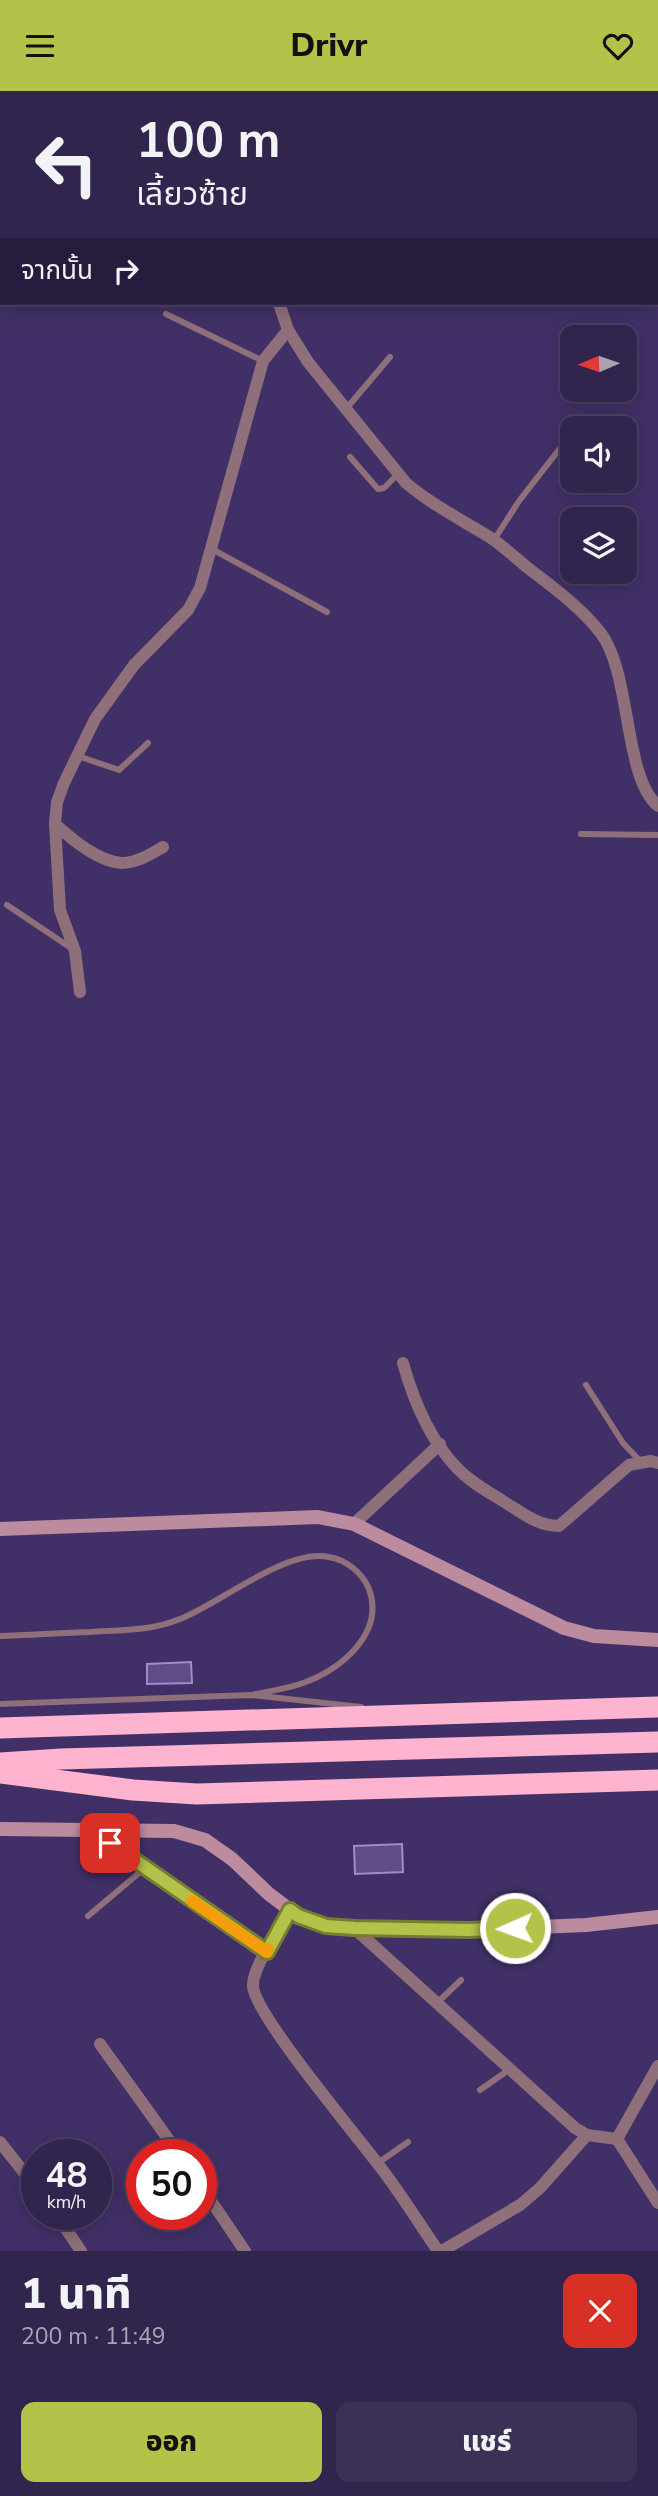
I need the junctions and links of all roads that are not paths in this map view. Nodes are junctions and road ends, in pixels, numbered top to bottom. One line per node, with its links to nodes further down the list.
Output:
1 (280, 305): 3 (street)
2 (166, 314): 5 (lane)
3 (288, 330): 5 (street); 6 (street)
4 (390, 357): 6 (lane)
5 (263, 361): 11 (street)
6 (346, 409): 9 (street)
7 (560, 448): 10 (lane)
8 (351, 457): 9 (lane)
9 (398, 474): 10 (street)
10 (494, 540): 15 (street)
11 (212, 549): 12 (lane); 14 (street)
12 (327, 612)
13 (148, 743): 14 (lane)
14 (78, 756): 16 (street)
15 (658, 806)
16 (55, 824): 19 (street); 21 (street)
17 (582, 834): 18 (lane)
18 (658, 835)
19 (163, 847)
20 (8, 905): 21 (lane)
21 (75, 951): 22 (street)
22 (80, 992)
23 (403, 1363): 25 (street)
24 (586, 1385): 26 (lane)
25 (440, 1444): 26 (street); 28 (street)
26 (641, 1462): 27 (street)
27 (658, 1463)
28 (354, 1524): 29 (main road); 31 (main road)
29 (0, 1529)
30 (0, 1636): 32 (lane)
31 (658, 1640)
32 (251, 1695): 33 (lane); 35 (lane)
33 (0, 1704)
34 (658, 1707): 35 (highway)
35 (411, 1715): 36 (highway)
36 (0, 1728)
37 (658, 1741): 38 (highway)
38 (0, 1763)
39 (0, 1773): 40 (highway)
40 (658, 1780)
41 (0, 1829): 42 (main road)
42 (92, 1831): 43 (street); 44 (main road)
43 (145, 1868): 45 (lane); 48 (street)
44 (290, 1910): 47 (main road); 48 (street)
45 (88, 1916)
46 (658, 1917): 47 (main road)
47 (354, 1928): 50 (street)
48 (267, 1952): 60 (street)
49 (461, 1980): 50 (lane)
50 (437, 2003): 53 (street)
51 (100, 2044): 56 (street)
52 (658, 2066): 57 (street)
53 (510, 2069): 54 (lane); 55 (street)
54 (480, 2090)
55 (589, 2136): 57 (street); 67 (street)
56 (168, 2139)
57 (613, 2139): 62 (street)
58 (0, 2142): 61 (street)
59 (408, 2143): 60 (lane)
60 (377, 2163): 67 (street)
61 (21, 2169)
62 (658, 2203)
63 (217, 2210): 66 (street)
64 (67, 2230): 65 (street)
65 (81, 2251)
66 (245, 2251)
67 (440, 2251)

